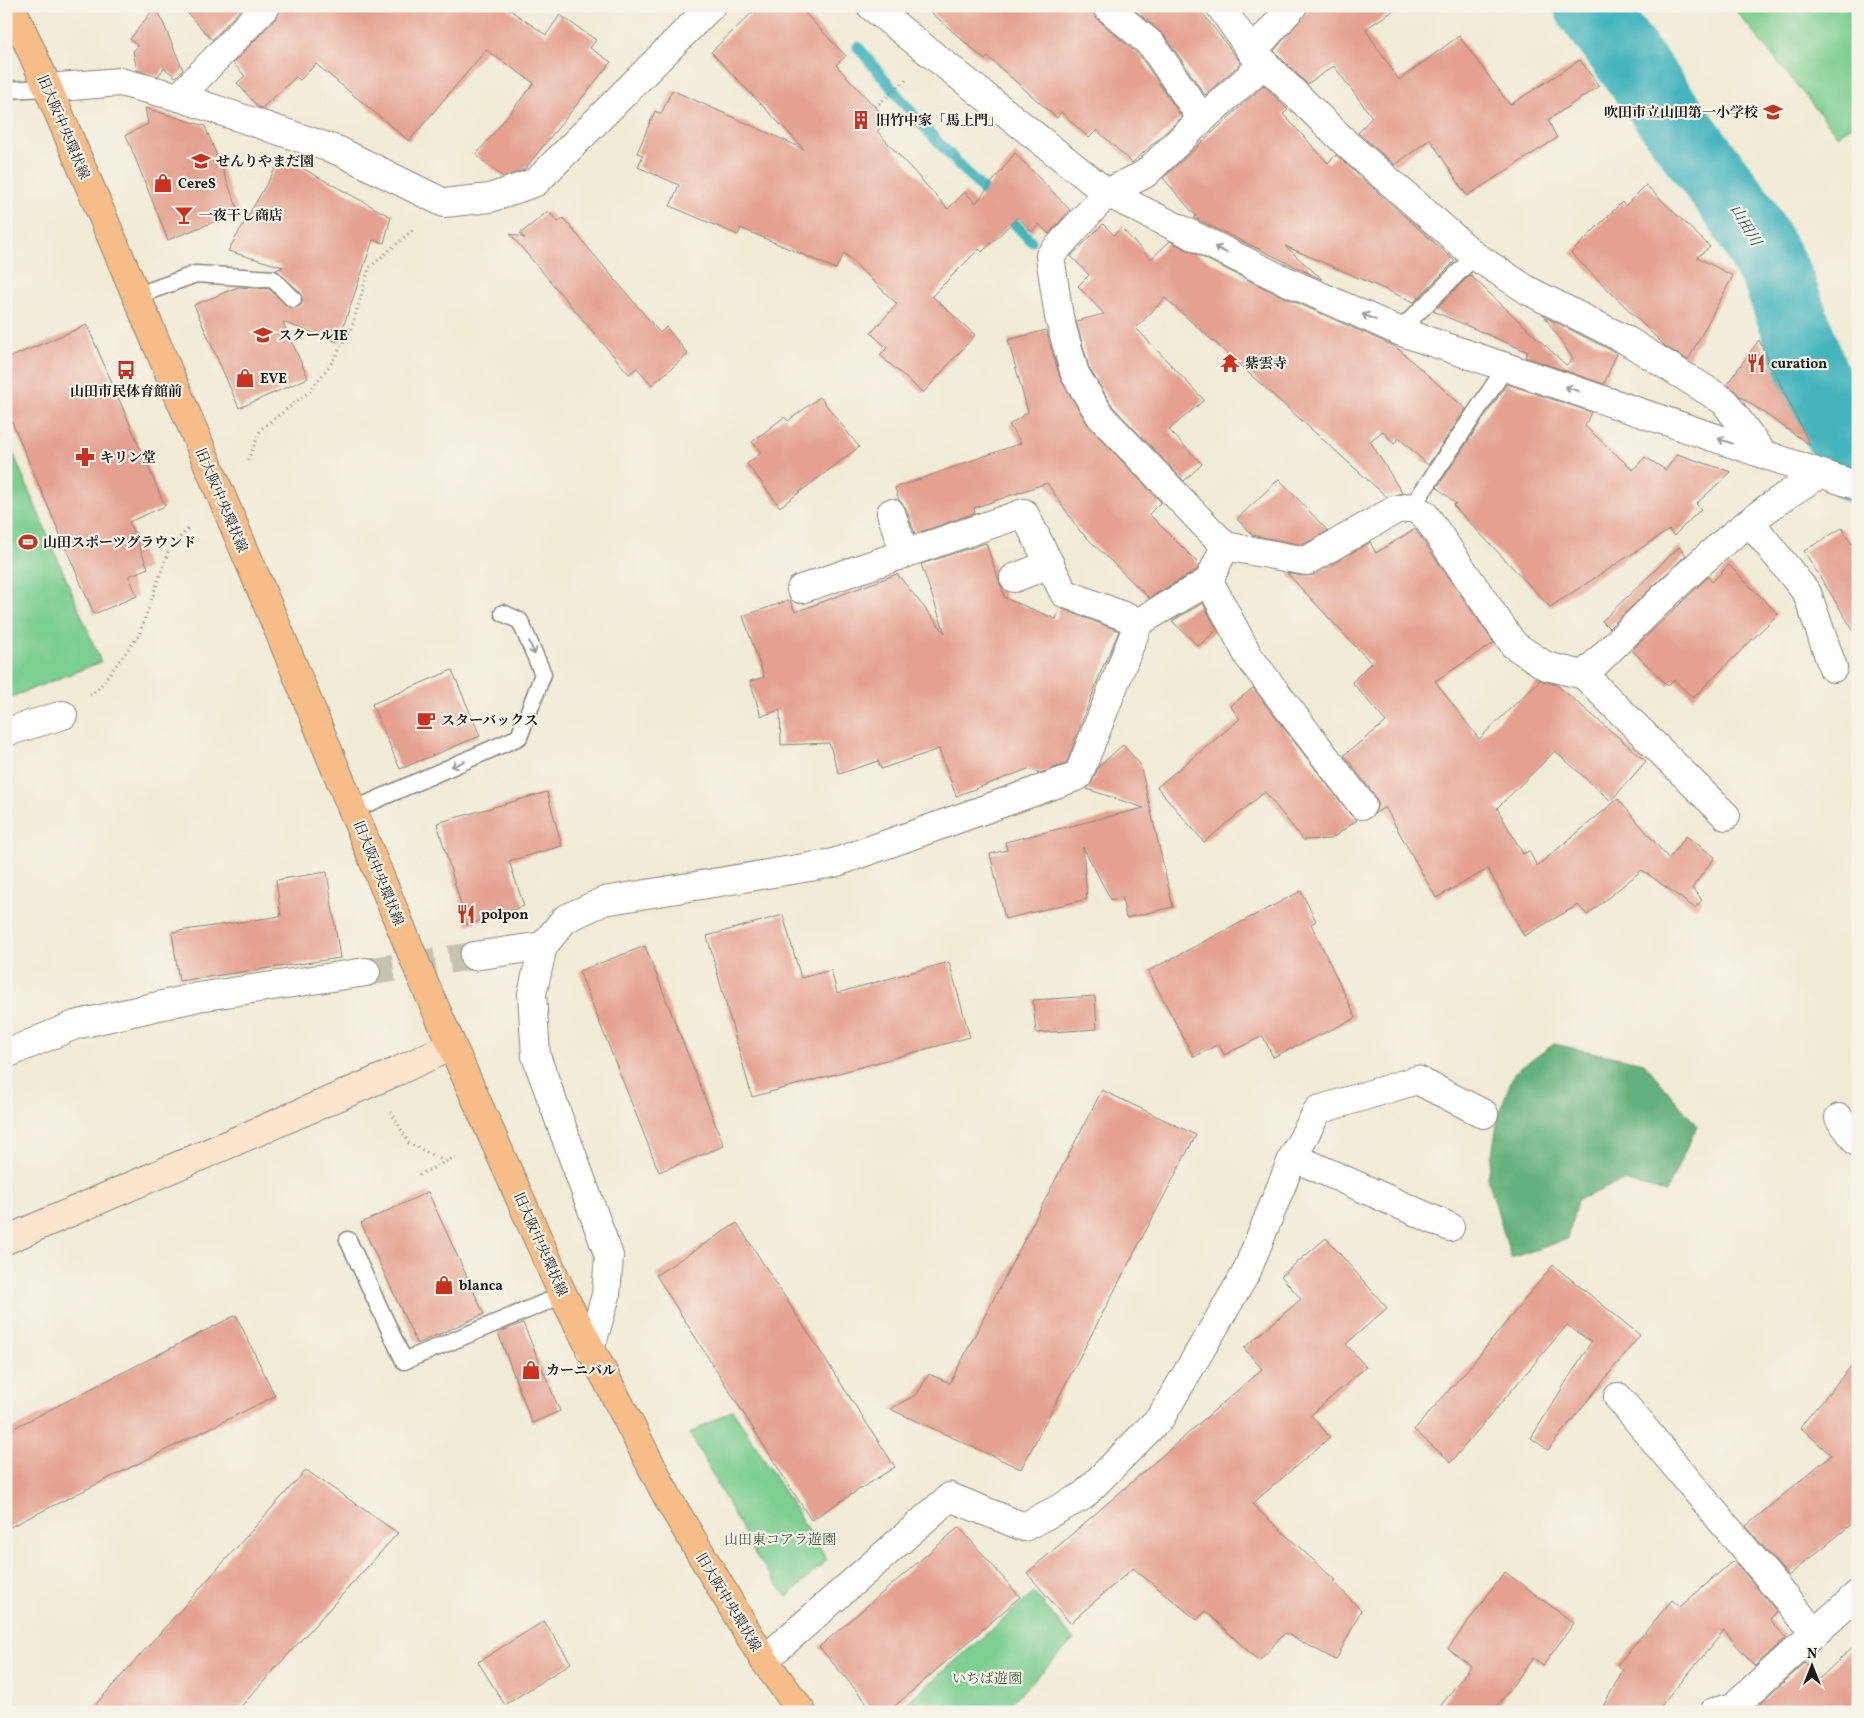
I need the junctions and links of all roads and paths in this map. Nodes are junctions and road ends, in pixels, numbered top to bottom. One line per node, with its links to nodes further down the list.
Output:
1 (11, 6): 10 (main road, 旧大阪中央環状線)
2 (266, 6): 12 (street)
3 (711, 6): 16 (street)
4 (872, 6): 15 (street)
5 (1106, 6): 14 (street)
6 (1220, 6): 8 (street)
7 (1293, 6): 8 (street)
8 (1258, 58): 14 (street); 17 (street)
9 (898, 87): 13 (path)
10 (48, 88): 11 (lane); 12 (street); 18 (main road, 旧大阪中央環状線)
11 (6, 90)
12 (179, 97): 16 (street)
13 (875, 107)
14 (1202, 119): 15 (street)
15 (1106, 193): 20 (street, one-way to 15); 30 (street)
16 (444, 203): 23 (path)
17 (1475, 256): 20 (lane); 22 (street)
18 (136, 296): 19 (lane); 43 (main road, 旧大阪中央環状線)
19 (293, 299)
20 (1399, 331): 21 (street)
21 (1506, 367): 22 (street, one-way to 21); 26 (lane)
22 (1763, 454): 24 (street)
23 (248, 460)
24 (1821, 474): 25 (street); 28 (street)
25 (1858, 486)
26 (1412, 507): 30 (street); 39 (street)
27 (891, 513): 31 (street)
28 (1750, 522): 38 (street); 39 (street)
29 (190, 527): 40 (path)
30 (1225, 546): 34 (street)
31 (906, 554): 32 (street); 35 (street)
32 (1050, 564): 33 (street); 37 (street)
33 (1014, 578)
34 (1209, 581): 37 (street); 42 (street)
35 (801, 590)
36 (503, 613): 43 (lane, one-way to 43)
37 (1139, 622): 45 (street)
38 (1833, 668)
39 (1584, 675): 44 (street)
40 (64, 715): 41 (street)
41 (6, 732)
42 (1362, 805)
43 (353, 810): 48 (main road, 旧大阪中央環状線)
44 (1726, 816)
45 (543, 946): 46 (street); 62 (street)
46 (474, 956)
47 (366, 972): 49 (street)
48 (451, 1046): 59 (street); 61 (main road, 旧大阪中央環状線)
49 (6, 1054)
50 (387, 1105): 56 (path)
51 (1484, 1114): 55 (street)
52 (1839, 1118): 53 (street)
53 (1858, 1143)
54 (459, 1155): 56 (path)
55 (1293, 1157): 58 (street); 66 (street)
56 (444, 1161): 57 (path)
57 (419, 1176)
58 (1450, 1227)
59 (6, 1240)
60 (348, 1240): 61 (lane)
61 (563, 1295): 62 (main road, 旧大阪中央環状線)
62 (590, 1350): 66 (main road, 旧大阪中央環状線)
63 (1618, 1397): 65 (street)
64 (1858, 1594): 65 (street)
65 (1815, 1633): 68 (street)
66 (764, 1660): 67 (main road, 旧大阪中央環状線)
67 (802, 1712)
68 (1714, 1712)

